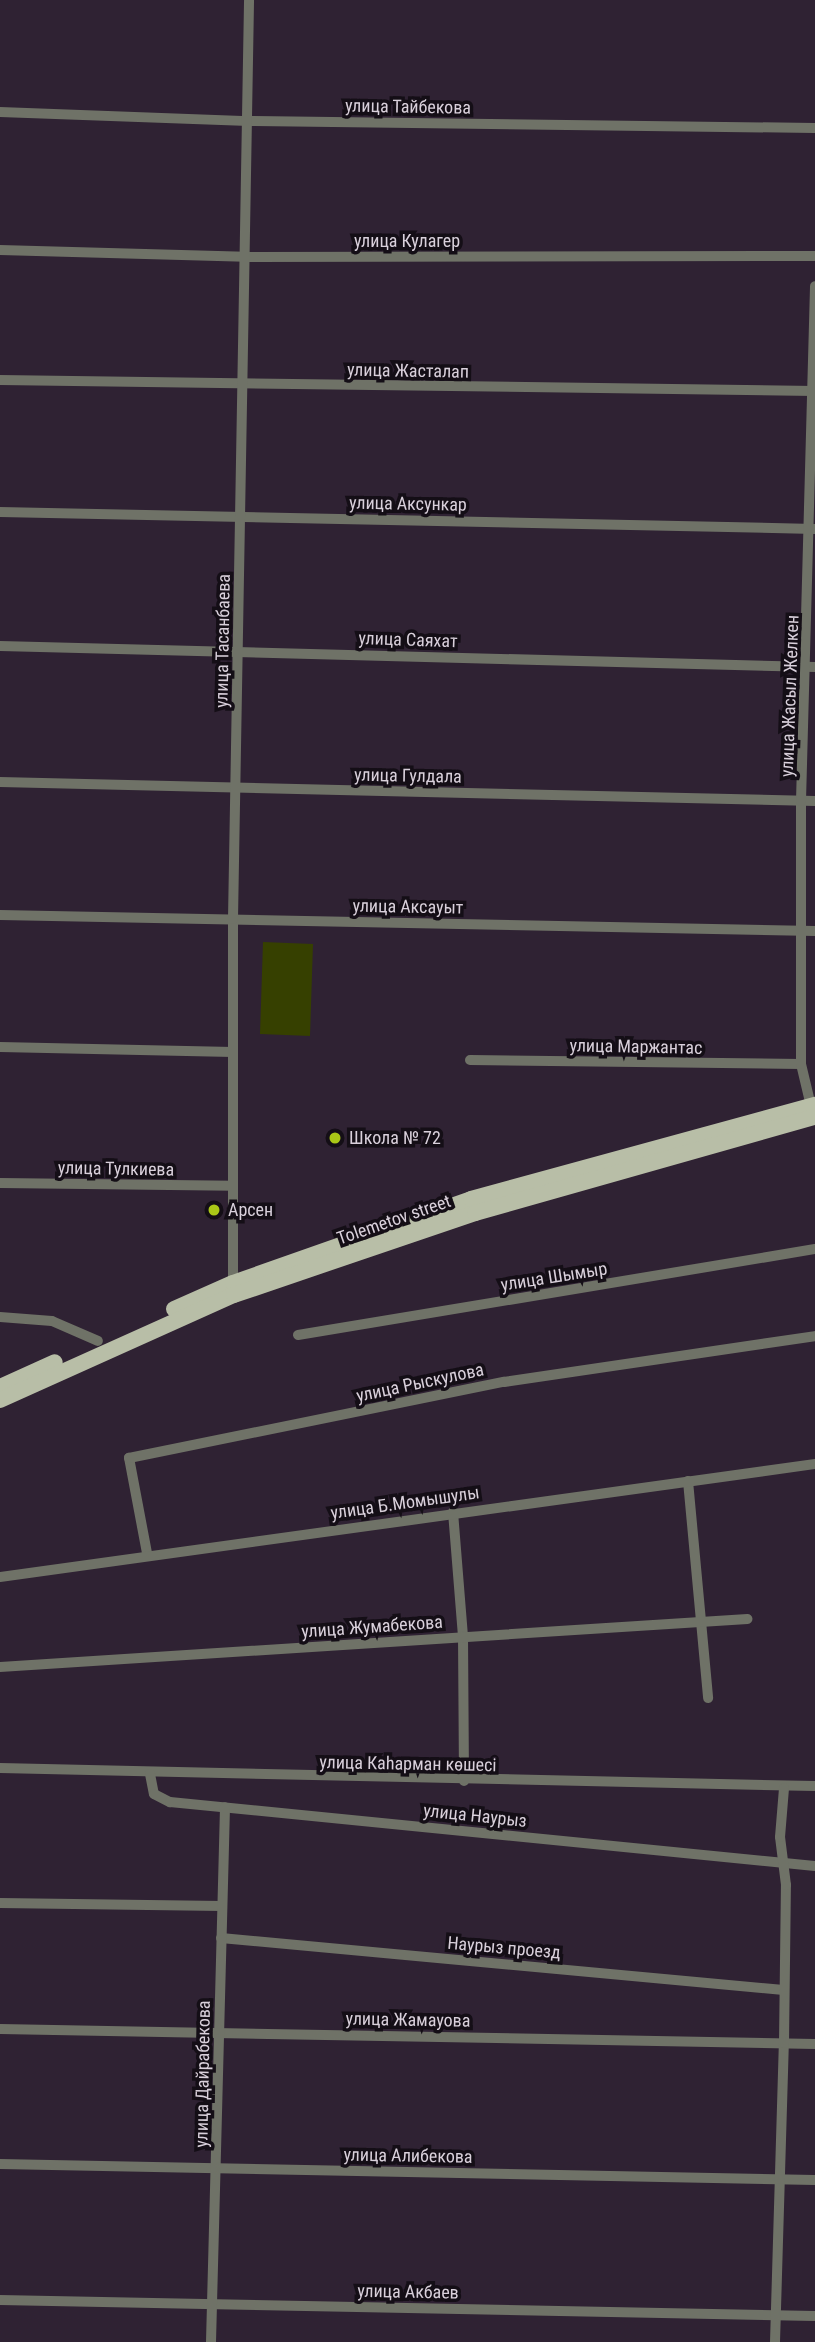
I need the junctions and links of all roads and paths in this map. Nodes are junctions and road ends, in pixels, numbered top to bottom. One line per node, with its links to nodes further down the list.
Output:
1 (249, 0): 3 (street, улица Тасанбаева)
2 (0, 113): 3 (street, улица Тайбекова)
3 (249, 121): 4 (street, улица Тайбекова); 7 (street, улица Тасанбаева)
4 (815, 128)
5 (0, 250): 7 (street, улица Кулагер)
6 (815, 256): 7 (street, улица Кулагер)
7 (245, 257): 10 (street, улица Тасанбаева)
8 (815, 286): 11 (street, улица Жасыл Желкен)
9 (0, 380): 10 (street, улица Жасталап)
10 (243, 384): 11 (street, улица Жасталап); 13 (street, улица Тасанбаева)
11 (813, 391): 14 (street, улица Жасыл Желкен)
12 (0, 512): 13 (street, улица Аксункар)
13 (241, 516): 14 (street, улица Аксункар); 16 (street, улица Тасанбаева)
14 (813, 529): 17 (street, улица Жасыл Желкен)
15 (0, 646): 16 (street, улица Саяхат)
16 (239, 651): 17 (street, улица Саяхат); 19 (street, улица Тасанбаева)
17 (811, 667): 20 (street, улица Жасыл Желкен)
18 (0, 782): 19 (street, улица Гулдала)
19 (236, 788): 20 (street, улица Гулдала); 23 (street, улица Тасанбаева)
20 (801, 801): 21 (street, улица Гулдала); 24 (street, улица Жасыл Желкен)
21 (815, 801)
22 (0, 915): 23 (street, улица Аксауыт)
23 (233, 919): 24 (street, улица Аксауыт); 27 (street, улица Тасанбаева)
24 (802, 930): 25 (street, улица Аксауыт); 29 (street, улица Жасыл Желкен)
25 (815, 931)
26 (0, 1047): 27 (street)
27 (233, 1052): 32 (street, улица Тасанбаева)
28 (470, 1060): 29 (street, улица Маржантас)
29 (801, 1064): 30 (street, улица Жасыл Желкен)
30 (814, 1109): 34 (main road, Tolemetov street); 40 (main road, Tolemetov street)
31 (0, 1183): 32 (street, улица Тулкиева)
32 (233, 1186): 34 (street, улица Тасанбаева)
33 (815, 1249): 36 (street, улица Шымыр)
34 (233, 1283): 38 (main road, Tolemetov street)
35 (0, 1317): 38 (street)
36 (298, 1335)
37 (815, 1336): 44 (street, улица Рыскулова)
38 (98, 1341): 39 (main road, Tolemetov street)
39 (0, 1387)
40 (0, 1400)
41 (815, 1464): 42 (street, улица Б.Момышулы)
42 (688, 1481): 43 (street, улица Б.Момышулы); 47 (street)
43 (453, 1512): 44 (street, улица Б.Момышулы); 48 (street)
44 (148, 1553): 45 (street, улица Б.Момышулы)
45 (0, 1577)
46 (747, 1619): 47 (street, улица Жумабекова)
47 (700, 1621): 48 (street, улица Жумабекова); 50 (street)
48 (463, 1636): 49 (street, улица Жумабекова); 53 (street)
49 (0, 1667)
50 (708, 1698)
51 (0, 1768): 52 (street, улица Каһарман көшесі)
52 (150, 1774): 53 (street, улица Каһарман көшесі); 56 (street, улица Наурыз)
53 (464, 1781): 55 (street, улица Каһарман көшесі)
54 (815, 1786): 55 (street, улица Каһарман көшесі)
55 (784, 1788): 57 (street)
56 (225, 1807): 57 (street, улица Наурыз); 60 (street, улица Дайрабекова)
57 (783, 1863): 58 (street, улица Наурыз); 62 (street)
58 (815, 1866)
59 (0, 1903): 60 (street)
60 (222, 1906): 61 (street, улица Дайрабекова)
61 (221, 1938): 62 (street, Наурыз проезд); 64 (street, улица Дайрабекова)
62 (784, 1990): 65 (street)
63 (0, 2029): 64 (street, улица Жамауова)
64 (220, 2032): 65 (street, улица Жамауова); 68 (street, улица Дайрабекова)
65 (784, 2043): 66 (street, улица Жамауова); 69 (street)
66 (815, 2044)
67 (0, 2164): 68 (street, улица Алибекова)
68 (216, 2169): 69 (street, улица Алибекова); 72 (street, улица Дайрабекова)
69 (780, 2179): 70 (street, улица Алибекова); 73 (street)
70 (815, 2180)
71 (0, 2300): 72 (street, улица Акбаев)
72 (214, 2304): 73 (street, улица Акбаев); 75 (street, улица Дайрабекова)
73 (777, 2315): 74 (street, улица Акбаев); 76 (street)
74 (815, 2316)
75 (211, 2342)
76 (775, 2342)

